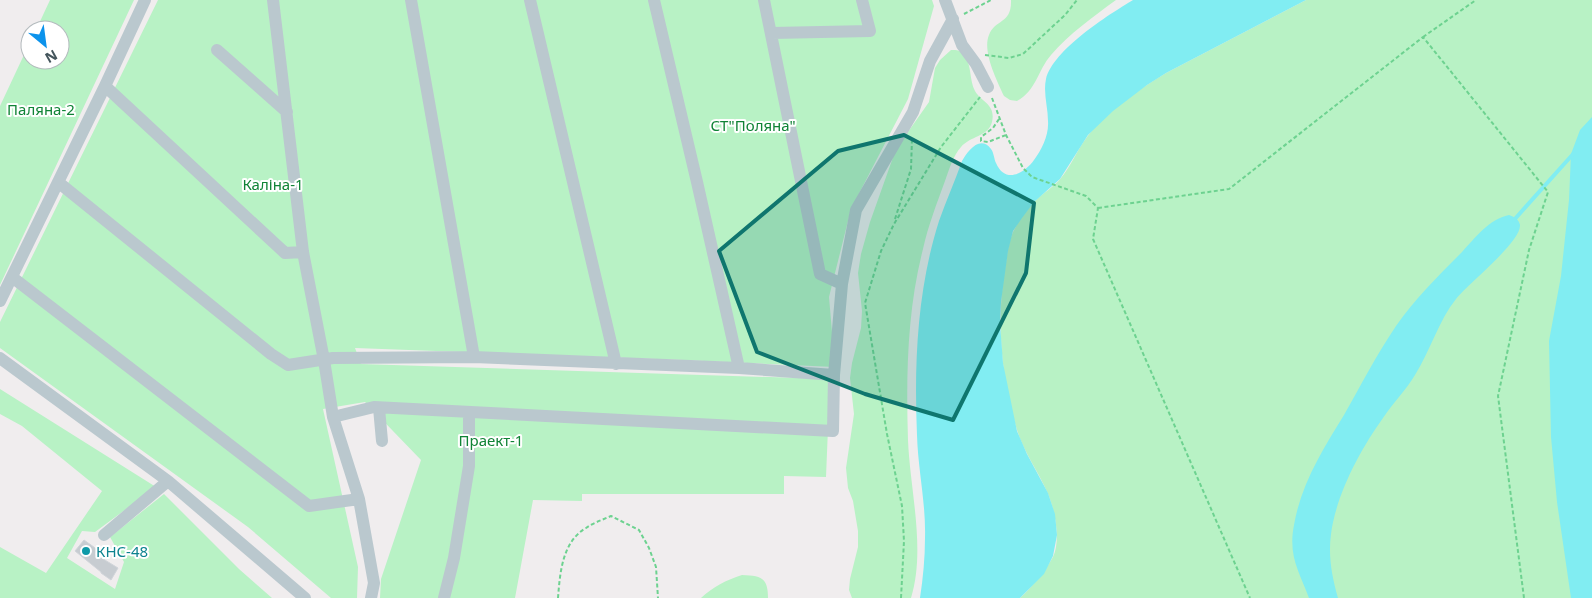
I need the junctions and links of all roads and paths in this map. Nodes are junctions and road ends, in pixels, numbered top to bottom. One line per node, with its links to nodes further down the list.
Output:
1 (145, 0): 17 (street)
2 (273, 0): 19 (street)
3 (411, 0): 30 (street)
4 (530, 0): 33 (street)
5 (654, 0): 34 (street)
6 (764, 0): 13 (street)
7 (862, 0): 13 (street)
8 (945, 0): 12 (street)
9 (991, 0): 12 (path)
10 (1077, 0): 16 (path)
11 (1476, 0): 14 (path)
12 (953, 19): 16 (street); 20 (street)
13 (772, 33): 28 (street)
14 (1423, 37): 24 (path); 50 (path)
15 (217, 50): 19 (street)
16 (966, 51): 18 (street)
17 (105, 86): 23 (street); 26 (street)
18 (988, 87): 21 (path); 25 (path)
19 (287, 112): 26 (street)
20 (913, 112): 25 (path); 28 (street)
21 (1000, 118): 22 (path); 22 (path)
22 (1006, 135): 24 (path)
23 (58, 182): 27 (street); 32 (street)
24 (1098, 208): 49 (path)
25 (894, 224): 48 (path)
26 (303, 252): 32 (street)
27 (12, 277): 29 (street); 41 (street)
28 (842, 284): 35 (street)
29 (0, 301)
30 (474, 357): 32 (street); 33 (street)
31 (0, 358): 40 (street)
32 (324, 360): 38 (street)
33 (616, 364): 34 (street)
34 (739, 368): 35 (street)
35 (834, 375): 37 (street)
36 (380, 408): 37 (street); 38 (street); 39 (street)
37 (470, 412): 45 (street)
38 (333, 418): 41 (street)
39 (382, 440)
40 (168, 481): 42 (street); 43 (street)
41 (359, 499): 44 (street)
42 (104, 535)
43 (305, 598)
44 (371, 598)
45 (444, 598)
46 (558, 598): 47 (path)
47 (658, 598)
48 (901, 598)
49 (1250, 598)
50 (1524, 598)

